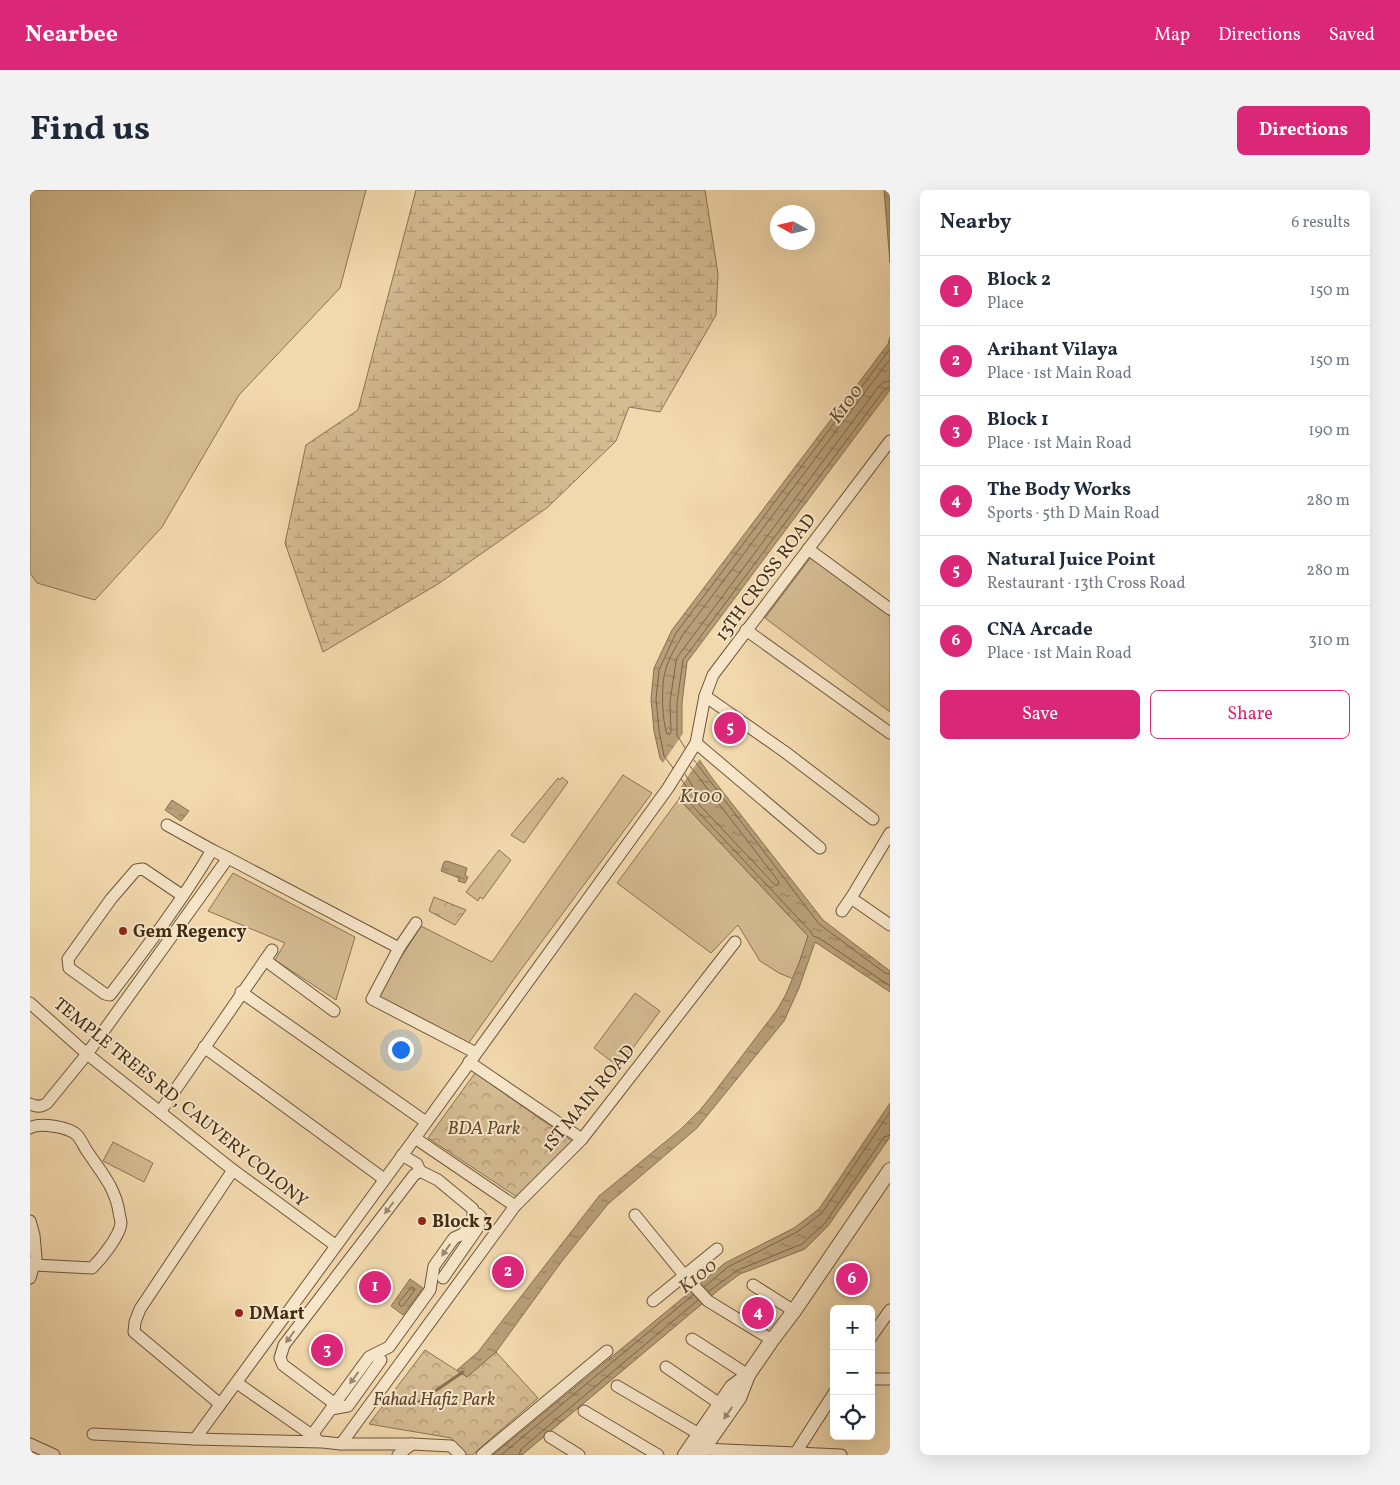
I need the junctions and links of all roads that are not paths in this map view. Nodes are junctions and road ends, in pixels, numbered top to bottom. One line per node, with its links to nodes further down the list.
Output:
1 (890, 441): 2 (street, 13TH CROSS ROAD)
2 (808, 549): 3 (street); 4 (street, 13TH CROSS ROAD)
3 (890, 609)
4 (746, 630): 5 (street, 13TH CROSS ROAD); 6 (street)
5 (705, 696): 7 (street, 13TH CROSS ROAD); 8 (street)
6 (890, 733)
7 (695, 745): 11 (street); 26 (street)
8 (872, 819)
9 (167, 825): 12 (street)
10 (890, 833): 15 (street)
11 (820, 848)
12 (212, 850): 13 (street); 14 (street)
13 (228, 858): 20 (street); 25 (street)
14 (183, 896): 14 (street)
15 (851, 898): 16 (street); 17 (street)
16 (842, 911)
17 (888, 920)
18 (416, 923): 20 (street)
19 (735, 942): 32 (street, 1ST MAIN ROAD)
20 (400, 948): 26 (street)
21 (241, 992): 23 (street); 24 (street); 29 (street)
22 (30, 1003): 25 (street, TEMPLE TREES RD, CAUVERY COLONY)
23 (334, 1011)
24 (204, 1047): 28 (street); 37 (street)
25 (87, 1054): 27 (street); 28 (street, TEMPLE TREES RD, CAUVERY COLONY)
26 (472, 1058): 29 (street); 32 (street)
27 (30, 1104)
28 (160, 1112): 34 (street, TEMPLE TREES RD, CAUVERY COLONY)
29 (426, 1122): 31 (street)
30 (30, 1128): 44 (street)
31 (415, 1138): 33 (street); 38 (street)
32 (582, 1139): 38 (street, 1ST MAIN ROAD)
33 (402, 1155): 36 (street); 37 (street)
34 (232, 1170): 42 (street, TEMPLE TREES RD, CAUVERY COLONY); 64 (street)
35 (890, 1170): 51 (street)
36 (420, 1171): 39 (street); 66 (street, one-way to 66)
37 (384, 1178): 42 (street)
38 (515, 1206): 75 (street, 1ST MAIN ROAD)
39 (473, 1209): 47 (street); 66 (street, one-way to 66)
40 (635, 1215): 45 (street)
41 (30, 1221): 44 (street)
42 (335, 1245): 61 (street)
43 (717, 1249): 45 (street)
44 (34, 1264): 46 (street)
45 (684, 1275): 49 (street); 54 (street)
46 (30, 1278)
47 (443, 1278)
48 (753, 1285): 51 (street)
49 (653, 1301)
50 (890, 1310): 52 (street)
51 (794, 1312): 54 (street)
52 (875, 1332)
53 (692, 1338): 58 (street)
54 (772, 1340): 58 (street)
55 (607, 1351): 82 (street)
56 (381, 1360): 66 (street)
57 (666, 1368): 65 (street)
58 (748, 1375): 65 (street); 77 (street, one-way to 77)
59 (875, 1379): 60 (street)
60 (890, 1379)
61 (237, 1383): 64 (street); 70 (street)
62 (618, 1386): 68 (street)
63 (833, 1395): 78 (street)
64 (220, 1404): 72 (street)
65 (720, 1404): 85 (street)
66 (333, 1407): 70 (street)
67 (584, 1411): 84 (street)
68 (694, 1431)
69 (93, 1434): 72 (street)
70 (312, 1435): 73 (street)
71 (550, 1437): 83 (street)
72 (195, 1439): 73 (street)
73 (322, 1442): 75 (street)
74 (30, 1444): 79 (street)
75 (341, 1444): 76 (street)
76 (412, 1444): 80 (street); 81 (street)
77 (701, 1452): 78 (street)
78 (795, 1454): 86 (street)
79 (54, 1455)
80 (398, 1455)
81 (460, 1455)
82 (482, 1455)
83 (579, 1455)
84 (658, 1455)
85 (685, 1455)
86 (841, 1455)

